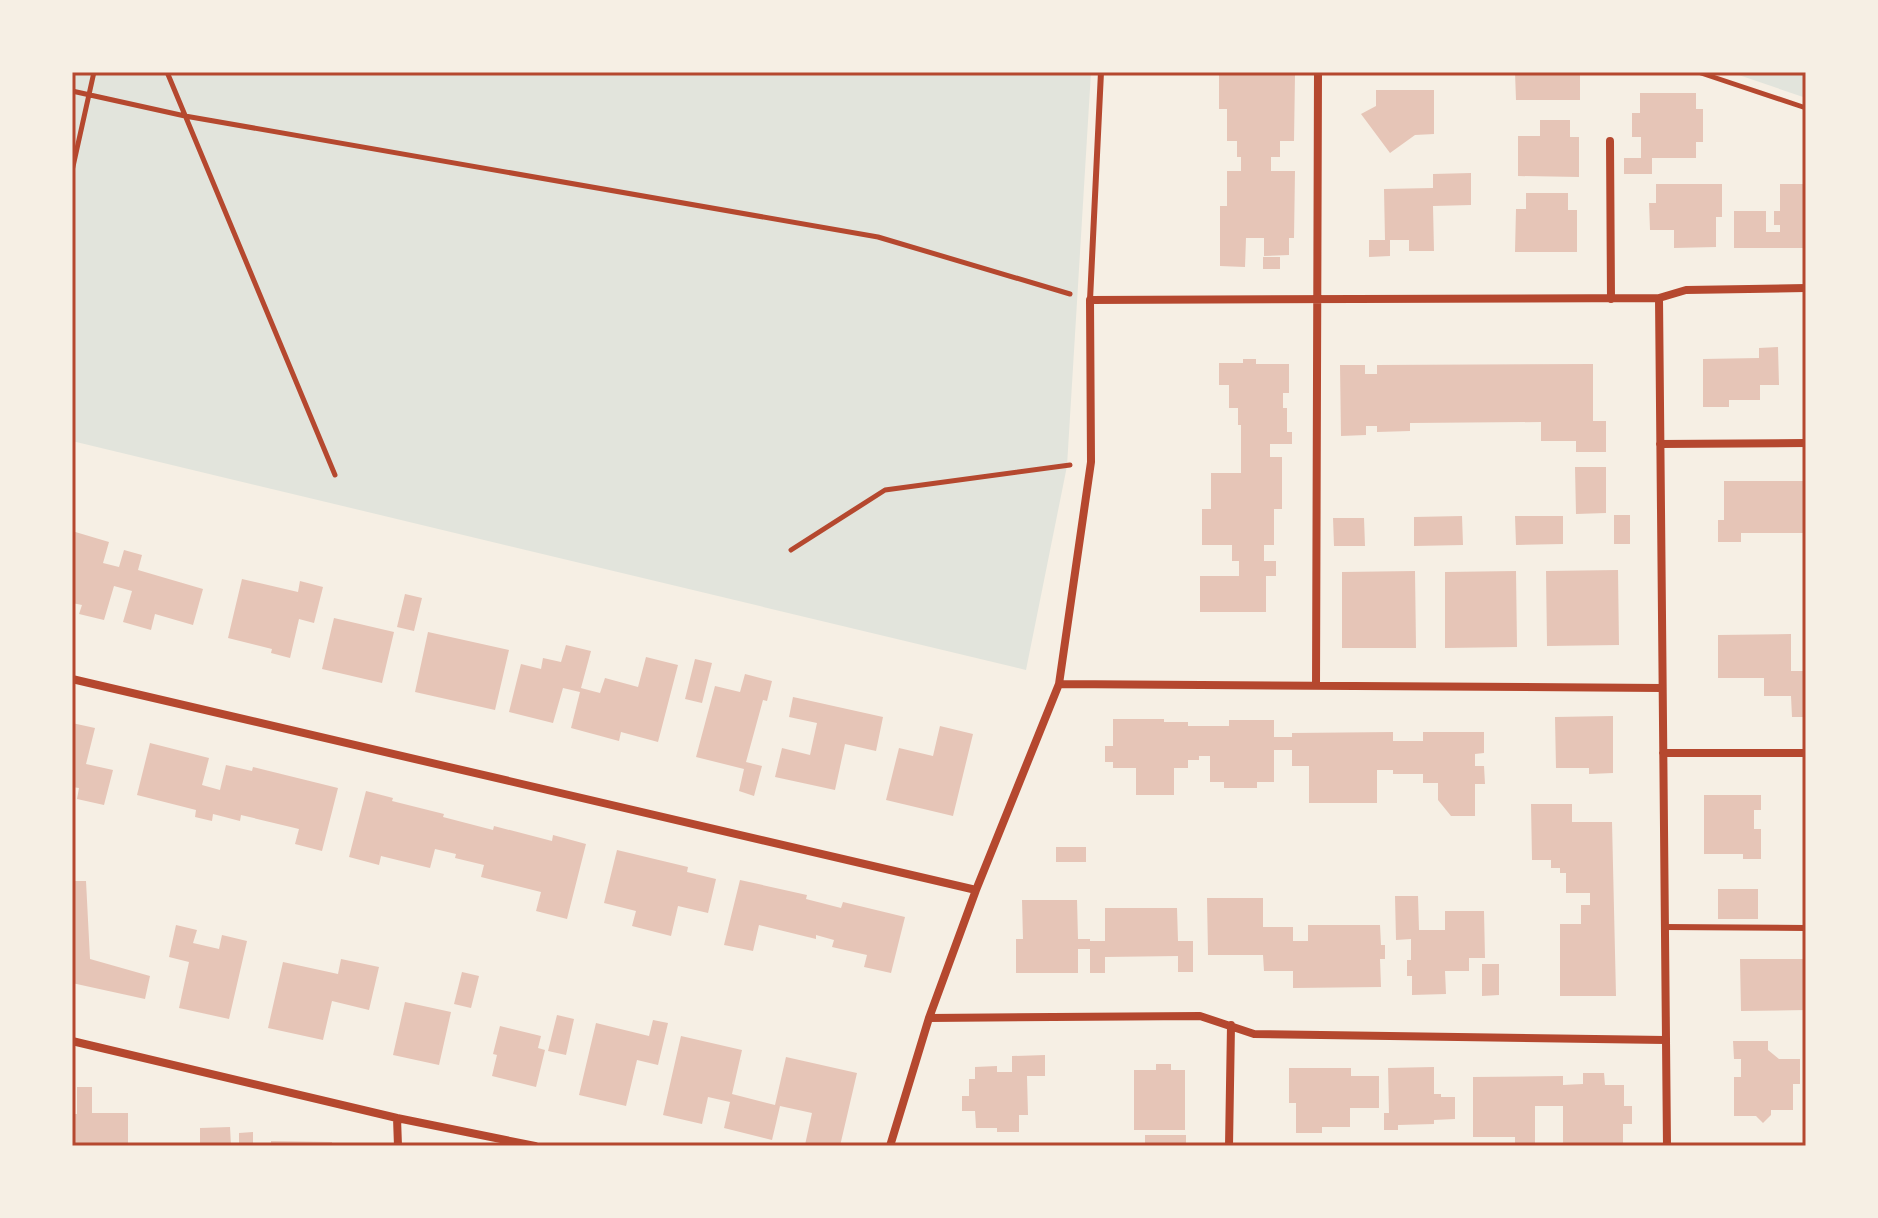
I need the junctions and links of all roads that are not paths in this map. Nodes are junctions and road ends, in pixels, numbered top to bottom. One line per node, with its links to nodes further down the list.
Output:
1 (1101, 72): 7 (lane)
2 (1318, 72): 8 (street)
3 (1610, 141): 6 (street)
4 (1806, 288): 5 (street)
5 (1659, 298): 6 (street); 10 (street)
6 (1611, 299): 8 (street)
7 (1090, 300): 8 (street); 12 (street)
8 (1319, 300): 13 (street)
9 (1806, 443): 10 (street)
10 (1660, 444): 14 (street)
11 (72, 679): 17 (street)
12 (1059, 684): 13 (street); 17 (street)
13 (1316, 686): 14 (street)
14 (1662, 688): 15 (street)
15 (1663, 753): 16 (street); 18 (street)
16 (1806, 753)
17 (976, 890): 20 (street)
18 (1664, 927): 19 (lane); 22 (street)
19 (1806, 928)
20 (929, 1018): 21 (street); 27 (street)
21 (1231, 1025): 22 (street); 28 (street)
22 (1665, 1040): 29 (street)
23 (72, 1041): 24 (street)
24 (397, 1118): 25 (street); 26 (street)
25 (398, 1146)
26 (535, 1146)
27 (890, 1146)
28 (1229, 1146)
29 (1667, 1146)

